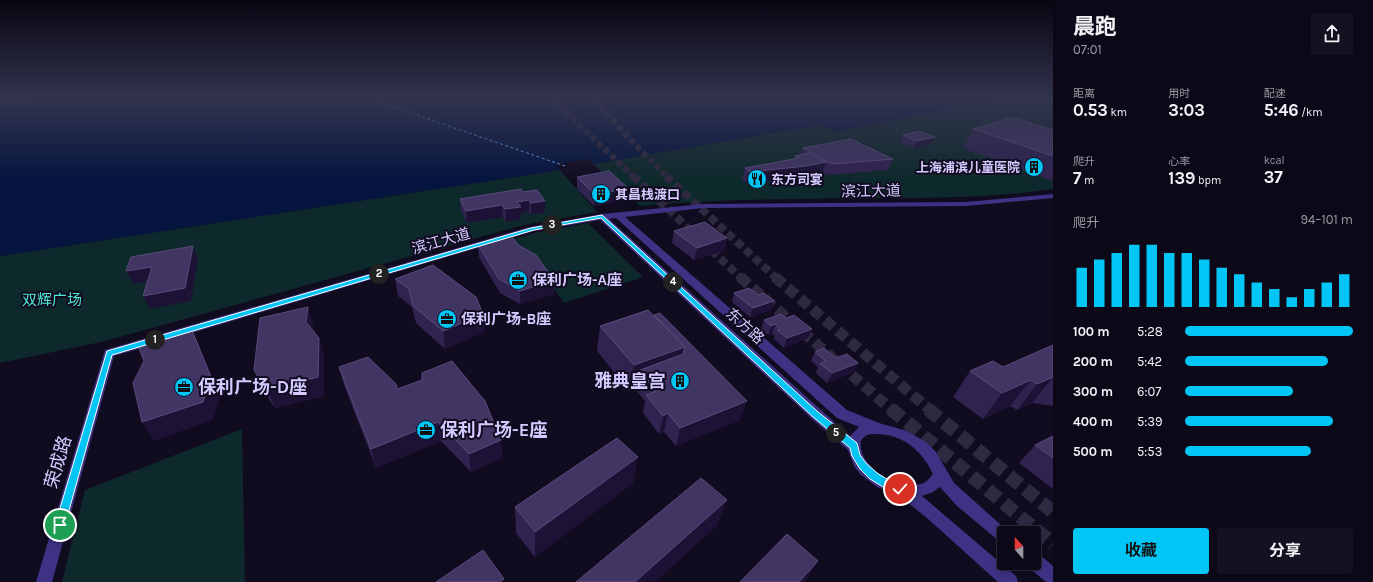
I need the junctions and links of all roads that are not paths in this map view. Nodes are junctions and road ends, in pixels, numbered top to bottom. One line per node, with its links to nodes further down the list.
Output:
1 (1053, 196): 2 (street, 滨江大道)
2 (618, 215): 3 (street, 滨江大道); 5 (street, 东方路)
3 (602, 217): 4 (street, 滨江大道); 6 (street, 东方路)
4 (109, 353): 12 (street, 荣成路)
5 (877, 428): 6 (street); 7 (street, 东方路)
6 (854, 446): 8 (street, 东方路)
7 (941, 476): 8 (street, 东方路); 9 (street, 东方路)
8 (900, 489): 13 (street, 东方路)
9 (997, 530)
10 (1041, 567): 11 (street)
11 (1053, 577)
12 (44, 582)
13 (1010, 582)

